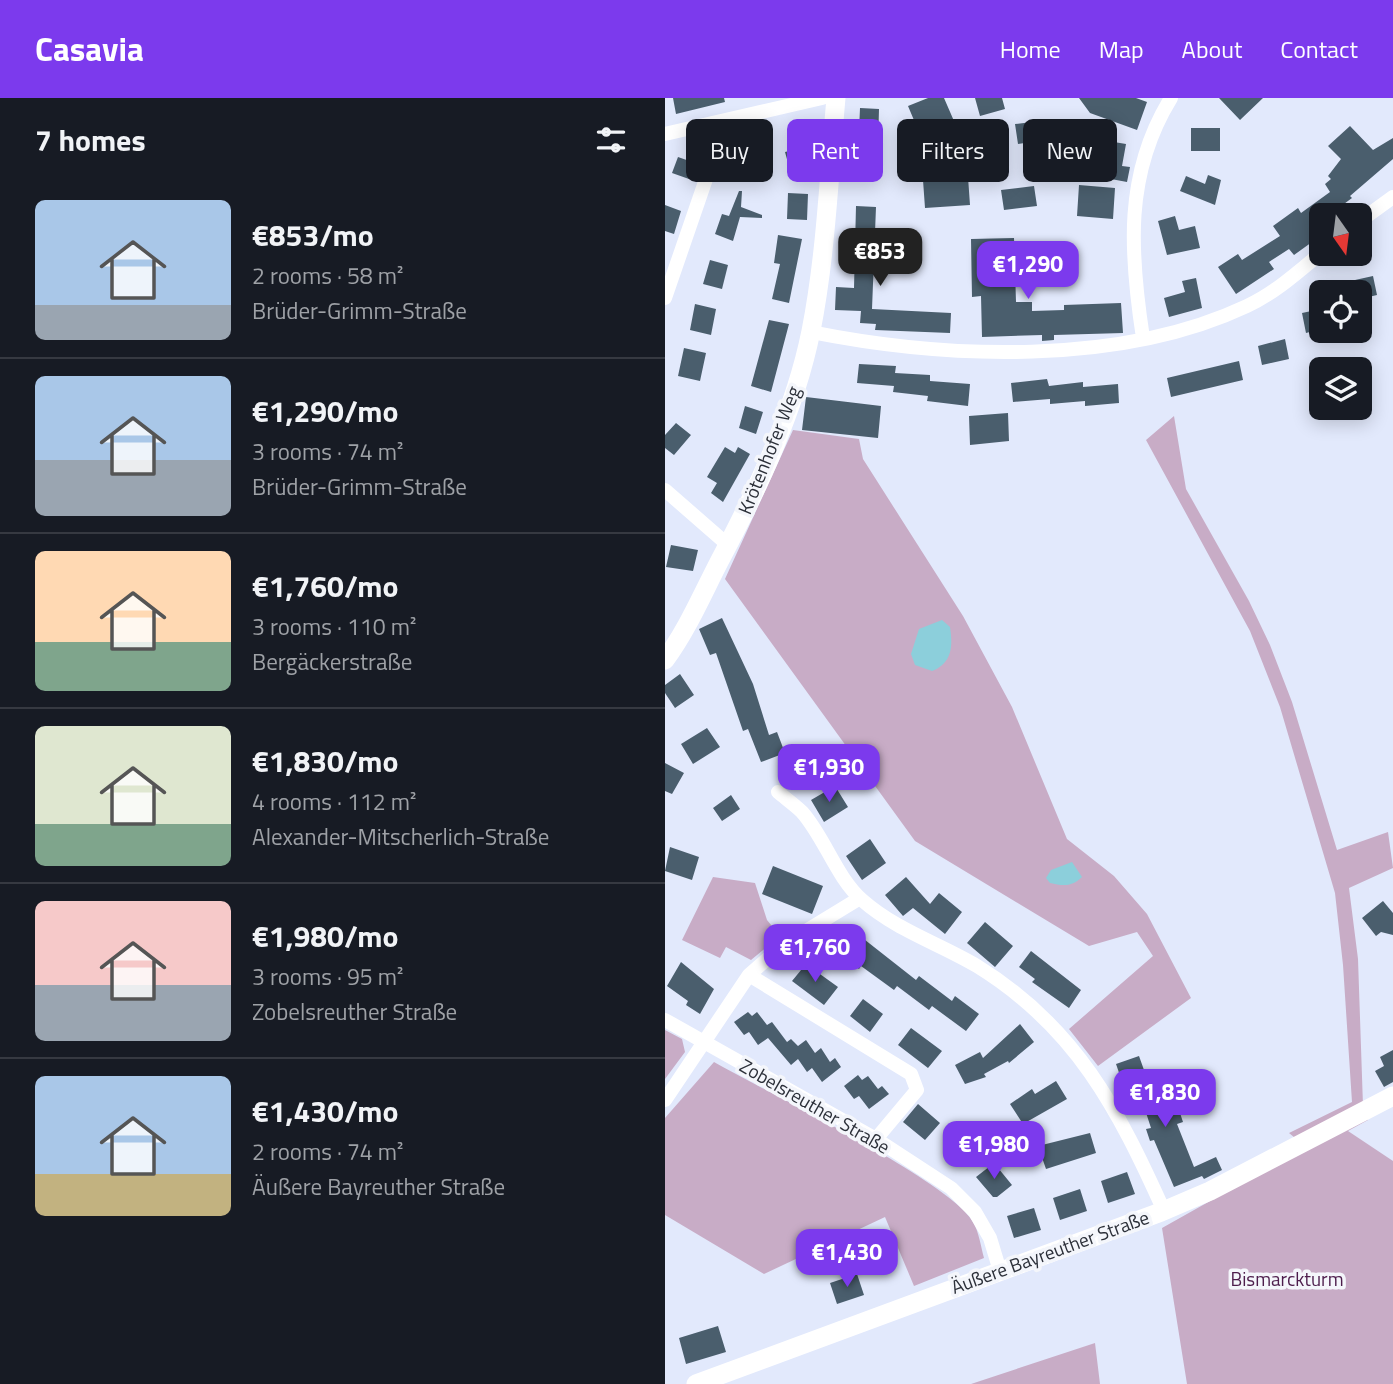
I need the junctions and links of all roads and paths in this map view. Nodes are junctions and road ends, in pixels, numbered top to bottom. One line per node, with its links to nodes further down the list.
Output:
1 (822, 98): 4 (street)
2 (836, 98): 12 (street, Krötenhofer Weg)
3 (1171, 98): 13 (street)
4 (734, 119)
5 (686, 130): 6 (street)
6 (665, 134)
7 (705, 182): 11 (street)
8 (1393, 197): 9 (street)
9 (1372, 212)
10 (1309, 263): 13 (street)
11 (665, 298)
12 (811, 332): 13 (street); 15 (street, Krötenhofer Weg)
13 (1143, 338)
14 (665, 489): 15 (street)
15 (729, 545): 16 (street, Krötenhofer Weg)
16 (667, 653)
17 (778, 792): 18 (street)
18 (860, 898): 19 (street); 25 (street)
19 (749, 975): 21 (street); 24 (street)
20 (665, 1020): 21 (street, Zobelsreuther Straße)
21 (702, 1041): 23 (street); 24 (street, Zobelsreuther Straße)
22 (1393, 1096): 25 (street, Äußere Bayreuther Straße)
23 (665, 1100)
24 (876, 1139): 26 (street, Zobelsreuther Straße)
25 (1164, 1211): 26 (street, Äußere Bayreuther Straße)
26 (1000, 1270): 27 (street, Äußere Bayreuther Straße)
27 (696, 1384)

